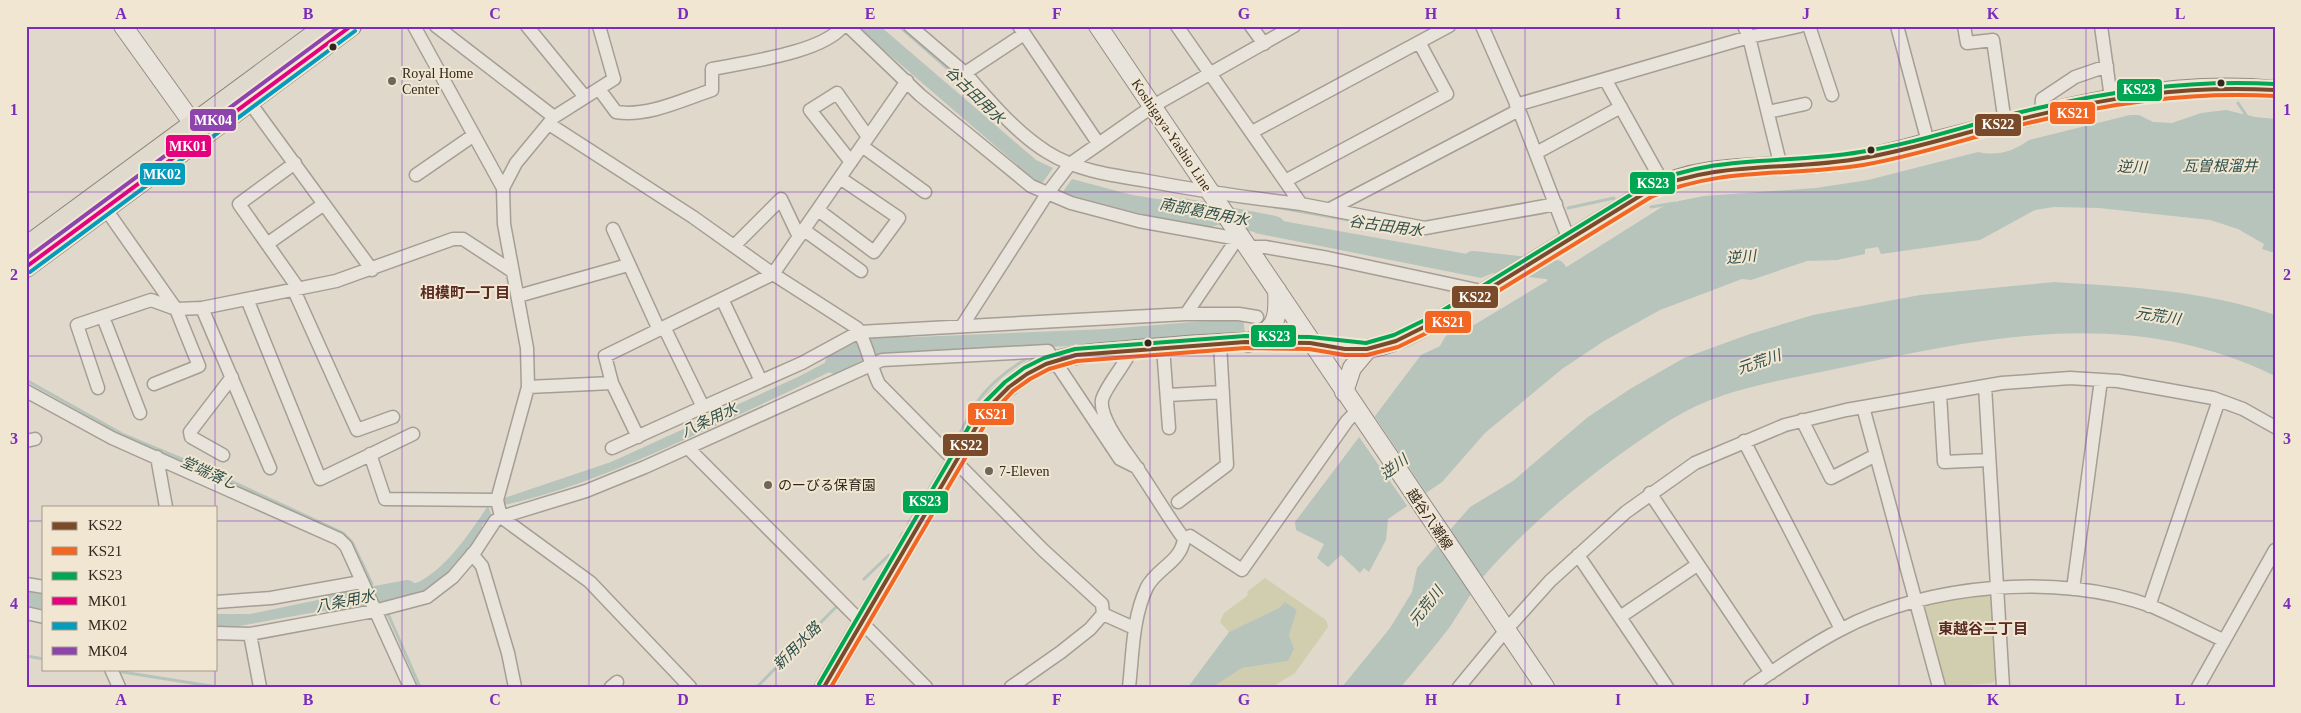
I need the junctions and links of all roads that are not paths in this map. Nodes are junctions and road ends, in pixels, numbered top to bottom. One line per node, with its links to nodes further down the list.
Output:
1 (123, 26): 45 (street)
2 (326, 26): 34 (main road)
3 (351, 26): 34 (main road)
4 (414, 26): 47 (street)
5 (436, 26): 43 (street)
6 (527, 26): 35 (street)
7 (599, 26): 31 (street)
8 (843, 26): 31 (street)
9 (848, 26): 30 (street)
10 (910, 26): 27 (street)
11 (1098, 26): 38 (street, Koshigaya-Yashio Line)
12 (1177, 26): 28 (street)
13 (1251, 26): 25 (street)
14 (1294, 26): 25 (street)
15 (1449, 26): 24 (street)
16 (1482, 26): 39 (street)
17 (1800, 26): 23 (street)
18 (1809, 26): 33 (street)
19 (1897, 26): 49 (street)
20 (1964, 26): 44 (street)
21 (2101, 26): 26 (street)
22 (1022, 30): 27 (street); 50 (street)
23 (1747, 32): 29 (street); 41 (street)
24 (1419, 42): 46 (street); 58 (street)
25 (1264, 44): 28 (street)
26 (2107, 66): 36 (street); 42 (street)
27 (965, 73): 54 (street)
28 (1212, 73): 38 (street); 46 (street)
29 (1605, 79): 39 (street); 40 (street)
30 (907, 81): 48 (street); 62 (street)
31 (599, 89): 35 (street)
32 (2275, 90): 36 (street)
33 (1832, 95)
34 (245, 96): 45 (main road); 53 (street); 67 (main road)
35 (585, 97): 43 (street)
36 (2111, 98): 42 (street)
37 (1805, 104): 41 (street)
38 (1153, 106): 50 (street); 63 (street, Koshigaya-Yashio Line)
39 (1518, 107): 51 (street); 68 (street)
40 (1621, 107): 51 (street); 59 (street)
41 (1768, 112): 55 (street)
42 (2041, 114): 44 (street)
43 (552, 120): 60 (street); 75 (street)
44 (2005, 123): 49 (street)
45 (194, 125): 76 (main road)
46 (1252, 132): 58 (street)
47 (474, 135): 56 (street); 60 (street)
48 (865, 142): 52 (street); 52 (street); 61 (street)
49 (1928, 142): 55 (street)
50 (1098, 143): 54 (street)
51 (1536, 153): 66 (street)
52 (851, 162): 57 (street)
53 (295, 163): 64 (street); 74 (street)
54 (1070, 164): 62 (street); 63 (street)
55 (1782, 167): 59 (street)
56 (416, 175)
57 (840, 178): 69 (street); 69 (street)
58 (1285, 181): 65 (street)
59 (1663, 183): 72 (street)
60 (503, 188): 80 (street)
61 (925, 192)
62 (1046, 194): 73 (street); 94 (street)
63 (1213, 194): 65 (street); 73 (street, Koshigaya-Yashio Line)
64 (324, 204): 74 (street); 79 (street)
65 (1301, 204): 68 (street)
66 (1556, 204): 68 (street); 72 (street)
67 (105, 208): 78 (main road); 90 (street)
68 (1330, 209)
69 (818, 210): 71 (street)
70 (613, 229): 77 (street)
71 (801, 234): 75 (street); 81 (street); 82 (street)
72 (1569, 240): 85 (street)
73 (1243, 242): 84 (street, Koshigaya-Yashio Line); 85 (street); 91 (street)
74 (267, 244): 83 (street)
75 (734, 246): 82 (street)
76 (26, 247)
77 (628, 265): 86 (street); 95 (street)
78 (26, 267)
79 (372, 270): 80 (street); 83 (street)
80 (512, 271): 86 (street)
81 (861, 271)
82 (774, 274): 88 (street); 96 (street)
83 (295, 288): 87 (street); 123 (street)
84 (1277, 290): 97 (street); 98 (street, Koshigaya-Yashio Line)
85 (1486, 292): 101 (street)
86 (518, 296): 111 (street)
87 (247, 299): 89 (street); 132 (street)
88 (722, 299): 95 (street); 107 (street)
89 (202, 308): 90 (street); 105 (street)
90 (176, 309): 92 (street); 109 (street)
91 (1186, 314): 93 (street); 94 (street)
92 (102, 317): 112 (street); 121 (street)
93 (1257, 317)
94 (962, 326): 96 (street)
95 (661, 328): 108 (street); 119 (street)
96 (862, 336): 104 (street); 107 (street)
97 (1248, 343): 98 (street); 99 (street)
98 (1312, 343): 101 (street); 115 (street, 越谷八潮線)
99 (1220, 344): 100 (street); 114 (street)
100 (1163, 347): 102 (street); 117 (street)
101 (1368, 349): 115 (street)
102 (1132, 350): 103 (street); 139 (street)
103 (1056, 360): 104 (street); 136 (street); 139 (street)
104 (870, 364): 131 (street); 136 (street)
105 (232, 377): 133 (street); 138 (street)
106 (2101, 380): 110 (street); 118 (street); 154 (street)
107 (761, 381): 119 (street)
108 (612, 382): 111 (street); 128 (street)
109 (154, 384)
110 (1984, 386): 116 (street); 137 (street)
111 (528, 387): 141 (street)
112 (98, 388)
113 (26, 391): 135 (street)
114 (1222, 392): 117 (street); 142 (street)
115 (1344, 392): 122 (street, 越谷八潮線)
116 (1940, 394): 120 (street); 137 (street)
117 (1168, 395): 126 (street)
118 (2219, 400): 125 (street); 157 (street)
119 (703, 407): 128 (street)
120 (1863, 407): 124 (street); 134 (street)
121 (140, 412)
122 (1359, 414): 145 (street); 164 (street, 越谷八潮線)
123 (393, 416)
124 (1802, 420): 129 (street); 134 (street)
125 (2275, 427)
126 (1169, 428)
127 (412, 434): 132 (street)
128 (638, 437): 130 (street)
129 (1744, 441): 140 (street); 166 (street)
130 (612, 448)
131 (688, 448): 144 (street); 163 (street)
132 (370, 454): 141 (street)
133 (223, 455)
134 (1876, 455): 155 (street)
135 (157, 457): 143 (street); 152 (street)
136 (955, 460): 160 (street); 163 (street)
137 (1989, 460): 153 (street)
138 (270, 468)
139 (1138, 468): 145 (street)
140 (1650, 493): 148 (street); 149 (street)
141 (497, 500): 144 (street)
142 (1178, 502)
143 (166, 506)
144 (501, 517): 147 (street); 176 (street)
145 (1184, 539): 165 (street)
146 (2275, 550): 169 (street)
147 (472, 554): 158 (street); 175 (street)
148 (1578, 555): 162 (street); 164 (street)
149 (1697, 565): 162 (street); 171 (street)
150 (26, 584): 151 (street)
151 (42, 587)
152 (363, 587): 156 (street); 158 (street)
153 (1997, 588): 154 (street); 155 (street); 186 (street)
154 (2073, 589): 157 (street)
155 (1916, 601): 166 (street); 185 (street)
156 (218, 602)
157 (2149, 606): 169 (street)
158 (373, 608): 168 (street); 174 (street)
159 (26, 614): 161 (street)
160 (1104, 614): 165 (street); 179 (street)
161 (42, 617)
162 (1620, 617): 183 (street)
163 (862, 621): 177 (street); 178 (street)
164 (1502, 625): 181 (street); 182 (street)
165 (1134, 628): 180 (street)
166 (1841, 629): 171 (street)
167 (218, 633): 168 (street)
168 (250, 634): 173 (street)
169 (2223, 640): 187 (street)
170 (111, 670): 172 (street)
171 (1771, 673): 184 (street)
172 (119, 687)
173 (260, 687)
174 (410, 687)
175 (514, 687)
176 (690, 687)
177 (824, 687)
178 (926, 687)
179 (1011, 687)
180 (1129, 687)
181 (1459, 687)
182 (1545, 687)
183 (1667, 687)
184 (1750, 687)
185 (1939, 687)
186 (2003, 687)
187 (2198, 687)

